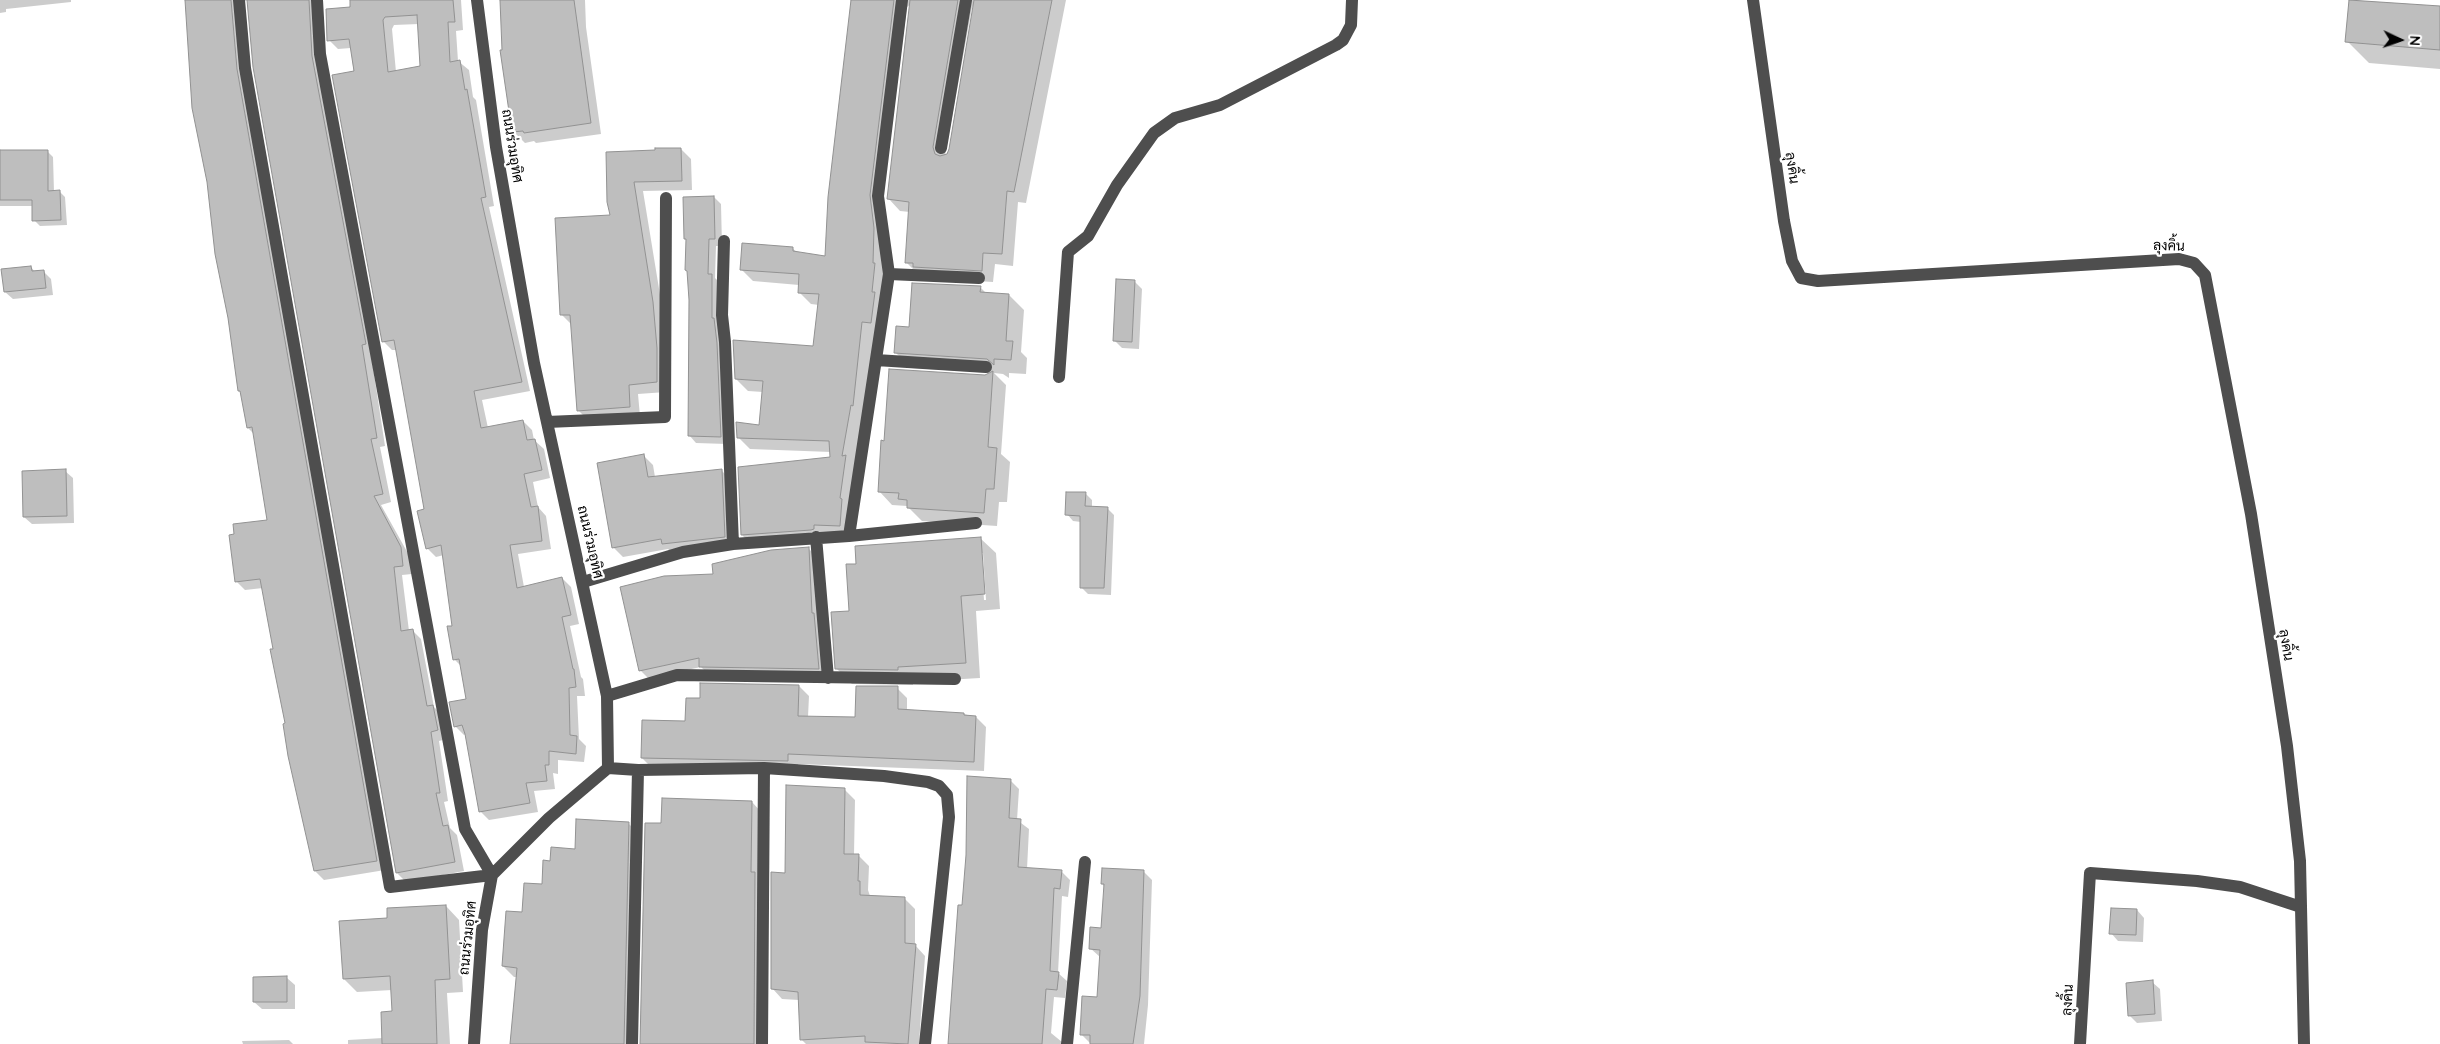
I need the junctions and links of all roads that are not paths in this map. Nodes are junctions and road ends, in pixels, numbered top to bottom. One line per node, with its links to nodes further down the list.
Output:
1 (239, 0): 29 (street)
2 (317, 0): 29 (street)
3 (477, 0): 16 (street, ถนนร่วมอุทิศ)
4 (902, 0): 11 (street)
5 (966, 0): 8 (street)
6 (1352, 0): 15 (street)
7 (1753, 0): 30 (street, ลุงคิ้น)
8 (941, 148)
9 (666, 198): 16 (street)
10 (724, 241): 20 (street)
11 (889, 274): 12 (street); 13 (street)
12 (979, 278)
13 (876, 360): 14 (street); 18 (street)
14 (986, 367)
15 (1059, 377)
16 (547, 422): 21 (street, ถนนร่วมอุทิศ)
17 (976, 523): 18 (street)
18 (849, 536): 19 (street)
19 (816, 537): 20 (street); 22 (street)
20 (733, 544): 21 (street)
21 (583, 582): 24 (street, ถนนร่วมอุทิศ)
22 (828, 678): 23 (street); 24 (street)
23 (955, 679)
24 (608, 696): 25 (street, ถนนร่วมอุทิศ)
25 (608, 768): 27 (street); 29 (street)
26 (764, 768): 27 (street); 33 (street); 34 (street)
27 (638, 770): 32 (street)
28 (1085, 862): 35 (street)
29 (492, 875): 31 (street, ถนนร่วมอุทิศ)
30 (2301, 907): 36 (street, ลุงคิ้น); 37 (street, ลุงคิ้น)
31 (474, 1044)
32 (632, 1044)
33 (762, 1044)
34 (925, 1044)
35 (1067, 1044)
36 (2080, 1044)
37 (2304, 1044)

